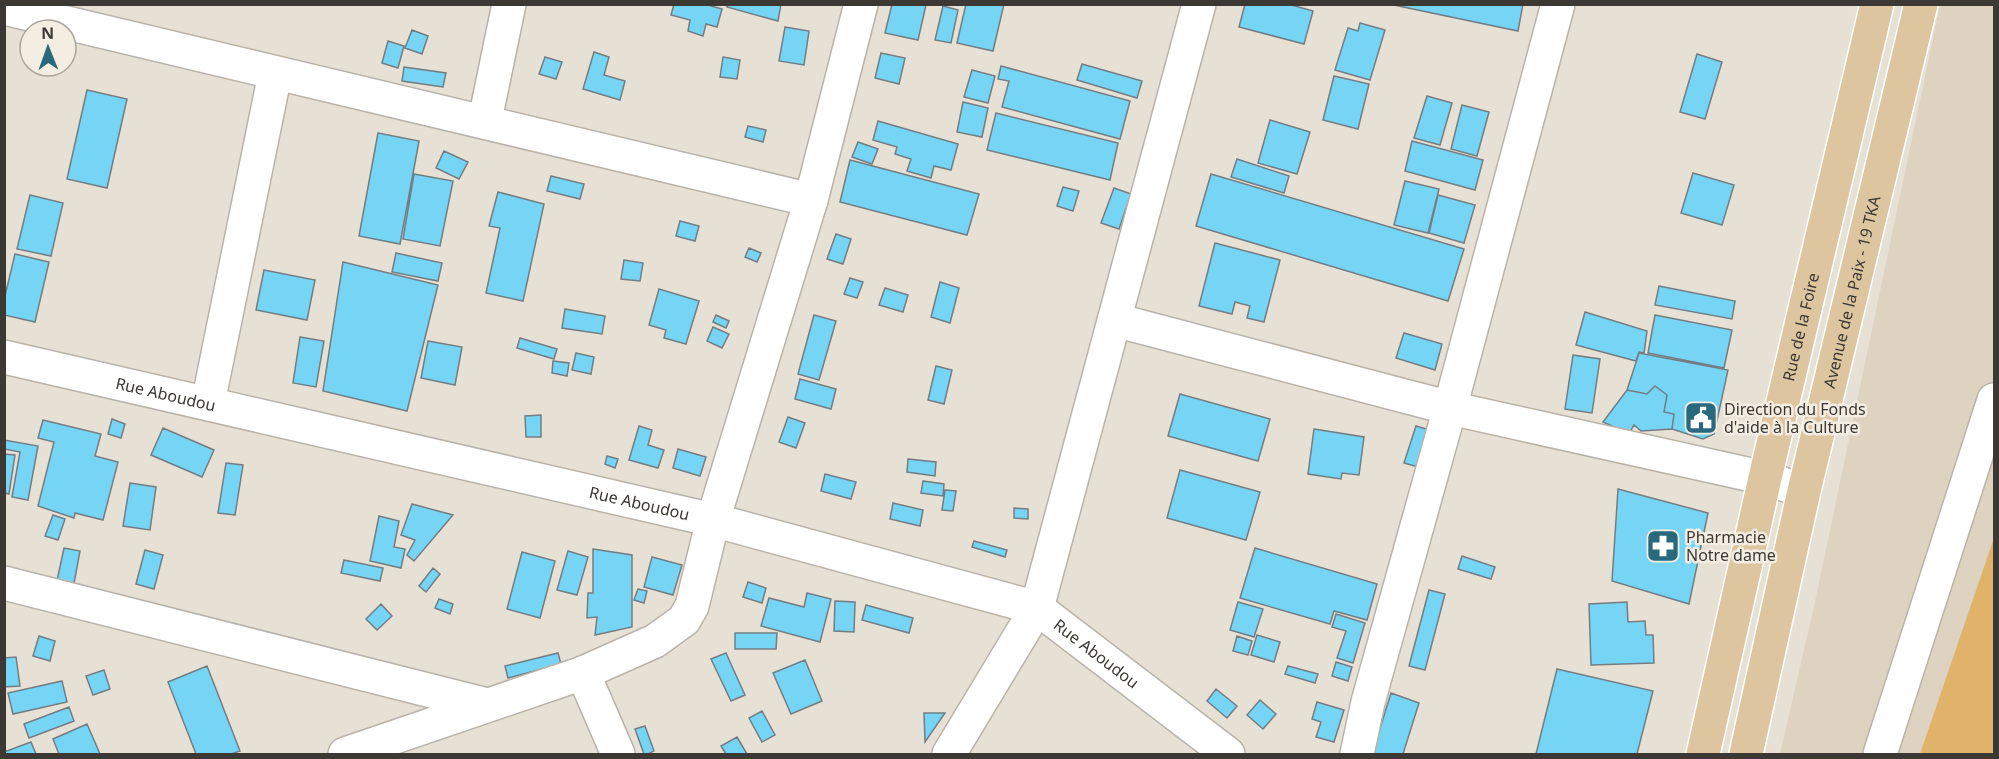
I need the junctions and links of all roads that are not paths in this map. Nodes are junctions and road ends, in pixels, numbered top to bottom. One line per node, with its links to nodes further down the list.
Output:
1 (509, 4): 9 (street)
2 (861, 4): 10 (street)
3 (1199, 4): 11 (street)
4 (1558, 4): 15 (street)
5 (1876, 4): 16 (main road, Rue de la Foire)
6 (1921, 4): 17 (main road, Avenue de la Paix - 19 TKA)
7 (4, 8): 8 (street)
8 (275, 74): 9 (street); 14 (street)
9 (486, 120): 10 (street)
10 (812, 200): 18 (street)
11 (1115, 320): 15 (street); 20 (street)
12 (4, 357): 14 (street, Rue Aboudou)
13 (1995, 400): 30 (street)
14 (208, 403): 18 (street, Rue Aboudou)
15 (1450, 408): 16 (street); 27 (street)
16 (1765, 478): 17 (street); 28 (main road, Rue de la Foire)
17 (1804, 491): 29 (main road, Avenue de la Paix - 19 TKA)
18 (713, 520): 20 (street, Rue Aboudou); 21 (street)
19 (4, 583): 22 (street)
20 (1037, 608): 25 (street); 26 (street, Rue Aboudou)
21 (583, 673): 22 (street); 24 (street)
22 (486, 705): 23 (street)
23 (345, 754)
24 (618, 754)
25 (949, 754)
26 (1228, 754)
27 (1357, 754)
28 (1703, 754)
29 (1746, 754)
30 (1880, 754)

